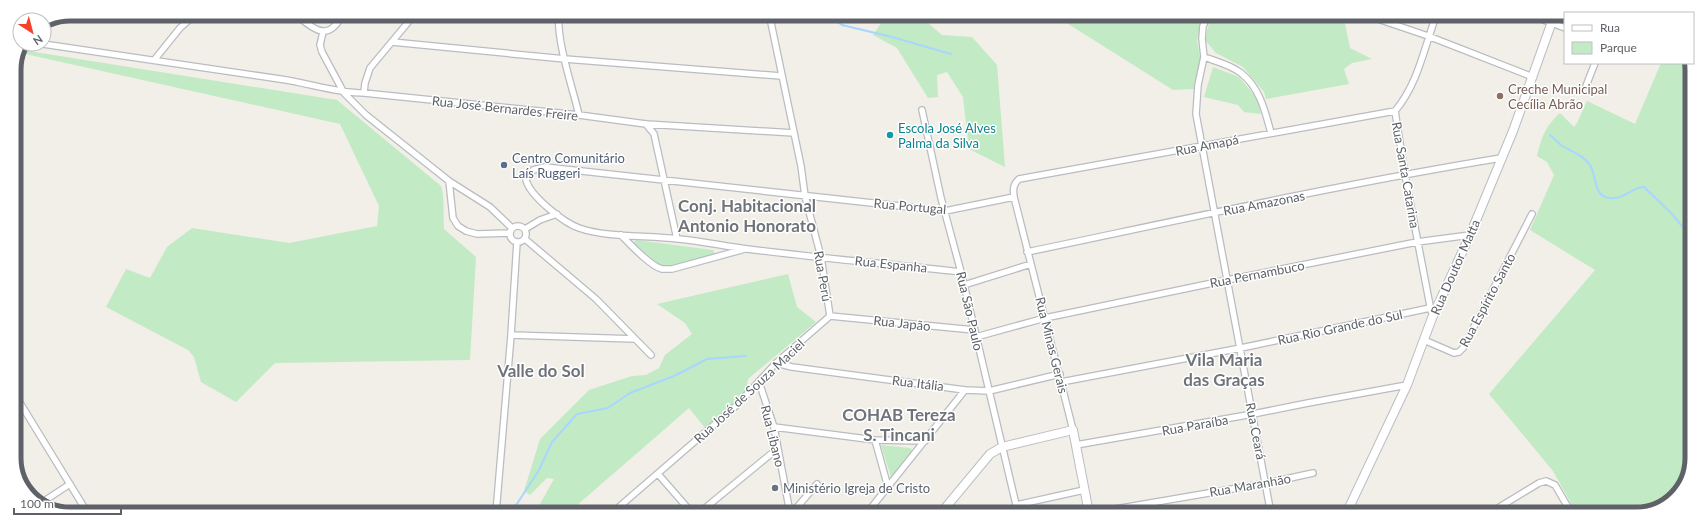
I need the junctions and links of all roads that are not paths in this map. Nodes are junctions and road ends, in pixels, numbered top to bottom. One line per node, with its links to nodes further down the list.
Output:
1 (188, 21): 19 (street)
2 (306, 21): 13 (street)
3 (337, 21): 13 (street)
4 (409, 21): 15 (street)
5 (559, 21): 18 (street)
6 (770, 21): 21 (street, Rua Perú)
7 (1205, 21): 17 (street, Rua Ceará)
8 (1384, 21): 14 (street)
9 (1434, 21): 14 (street, Rua Santa Catarina)
10 (1552, 21): 22 (street, Rua Doutor Matta)
11 (1556, 21): 12 (street)
12 (1564, 27)
13 (326, 31): 24 (street)
14 (1428, 36): 22 (street); 27 (street, Rua Santa Catarina)
15 (392, 42): 18 (street); 25 (street)
16 (52, 45): 19 (street, Rua José Bernardes Freire)
17 (1204, 57): 31 (street); 32 (street, Rua Ceará)
18 (565, 58): 21 (street); 28 (street)
19 (155, 59): 24 (street, Rua José Bernardes Freire)
20 (1595, 64): 23 (street)
21 (782, 76): 30 (street, Rua Perú)
22 (1533, 77): 33 (street, Rua Doutor Matta)
23 (1586, 86)
24 (344, 93): 25 (street, Rua José Bernardes Freire); 38 (street)
25 (364, 94): 28 (street, Rua José Bernardes Freire)
26 (922, 110): 41 (street, Rua São Paulo)
27 (1395, 111): 31 (street, Rua Amapá); 35 (street, Rua Santa Catarina)
28 (579, 115): 29 (street, Rua José Bernardes Freire)
29 (646, 124): 30 (street, Rua José Bernardes Freire); 37 (street)
30 (794, 133): 39 (street, Rua Perú)
31 (1271, 133): 32 (street, Rua Amapá)
32 (1202, 146): 36 (street, Rua Amapá); 42 (street, Rua Ceará)
33 (1501, 158): 35 (street, Rua Amazonas); 48 (street, Rua Doutor Matta)
34 (532, 170): 37 (street, Rua Portugal); 43 (street, Rua Espanha)
35 (1405, 175): 42 (street, Rua Amazonas); 52 (street, Rua Santa Catarina)
36 (1019, 179): 40 (street, Rua Minas Gerais)
37 (664, 180): 39 (street, Rua Portugal); 50 (street)
38 (449, 181): 46 (street); 46 (street)
39 (805, 196): 41 (street, Rua Portugal); 55 (street, Rua Perú)
40 (1014, 197): 41 (street, Rua Portugal); 54 (street, Rua Minas Gerais)
41 (945, 211): 57 (street, Rua São Paulo)
42 (1214, 212): 54 (street, Rua Amazonas); 58 (street, Rua Ceará)
43 (557, 214): 45 (street); 47 (street, Rua Espanha)
44 (1532, 214): 68 (street, Rua Espírito Santo)
45 (525, 229): 46 (street); 49 (street)
46 (511, 231): 51 (street)
47 (621, 235): 50 (street, Rua Espanha); 53 (street)
48 (1470, 235): 52 (street, Rua Pernambuco); 63 (street, Rua Doutor Matta)
49 (525, 239): 51 (street); 67 (street)
50 (677, 239): 53 (street, Rua Espanha)
51 (516, 242): 65 (street)
52 (1418, 242): 58 (street, Rua Pernambuco); 60 (street, Rua Santa Catarina)
53 (747, 249): 55 (street, Rua Espanha)
54 (1027, 252): 56 (street, Rua Minas Gerais)
55 (821, 257): 57 (street, Rua Espanha); 61 (street, Rua Perú)
56 (1031, 264): 59 (street); 62 (street, Rua Minas Gerais)
57 (961, 272): 59 (street, Rua São Paulo)
58 (1227, 280): 62 (street, Rua Pernambuco); 69 (street, Rua Ceará)
59 (964, 285): 64 (street, Rua São Paulo)
60 (1430, 308): 63 (street, Rua Santa Catarina); 69 (street, Rua Rio Grande do Sul)
61 (830, 316): 64 (street, Rua Japão); 71 (street, Rua José de Souza Maciel)
62 (1045, 318): 66 (street); 72 (street, Rua Minas Gerais)
63 (1432, 318): 68 (street, Rua Doutor Matta)
64 (974, 330): 66 (street, Rua São Paulo)
65 (511, 335): 67 (street); 97 (street)
66 (976, 337): 77 (street, Rua São Paulo)
67 (635, 339): 70 (street)
68 (1424, 340): 75 (street, Rua Doutor Matta)
69 (1241, 348): 74 (street, Rua Rio Grande do Sul); 79 (street, Rua Ceará)
70 (651, 356)
71 (776, 363): 73 (street, Rua José de Souza Maciel); 76 (street, Rua Itália)
72 (1060, 374): 74 (street, Rua Minas Gerais); 77 (street, Rua Itália)
73 (759, 382): 80 (street, Rua Líbano); 88 (street, Rua José de Souza Maciel)
74 (1061, 382): 81 (street, Rua Minas Gerais)
75 (1408, 385): 79 (street, Rua Paraíba); 108 (street, Rua Doutor Matta)
76 (965, 390): 77 (street, Rua Itália); 83 (street)
77 (989, 391): 85 (street, Rua São Paulo)
78 (21, 404): 90 (street)
79 (1253, 414): 84 (street, Rua Paraíba); 89 (street, Rua Ceará)
80 (774, 427): 82 (street); 86 (street, Rua Líbano)
81 (1072, 430): 84 (street, Rua Minas Gerais); 85 (street)
82 (875, 440): 83 (street); 92 (street)
83 (925, 441): 92 (street)
84 (1076, 446): 93 (street, Rua Minas Gerais)
85 (1002, 447): 95 (street, Rua São Paulo); 104 (street)
86 (777, 449): 100 (street); 101 (street, Rua Líbano)
87 (1313, 473): 89 (street, Rua Maranhão)
88 (658, 474): 98 (street, Rua José de Souza Maciel); 99 (street)
89 (1267, 483): 106 (street, Rua Maranhão); 107 (street, Rua Ceará)
90 (70, 484): 94 (street); 96 (street)
91 (817, 484): 102 (street)
92 (888, 487): 103 (street)
93 (1084, 490): 95 (street); 105 (street, Rua Minas Gerais)
94 (45, 500)
95 (1016, 505)
96 (84, 507)
97 (497, 507)
98 (619, 507)
99 (687, 507)
100 (706, 507)
101 (790, 507)
102 (796, 507)
103 (872, 507)
104 (946, 507)
105 (1089, 507)
106 (1126, 507)
107 (1270, 507)
108 (1349, 507)
109 (1500, 507): 110 (street)
110 (1568, 507)

